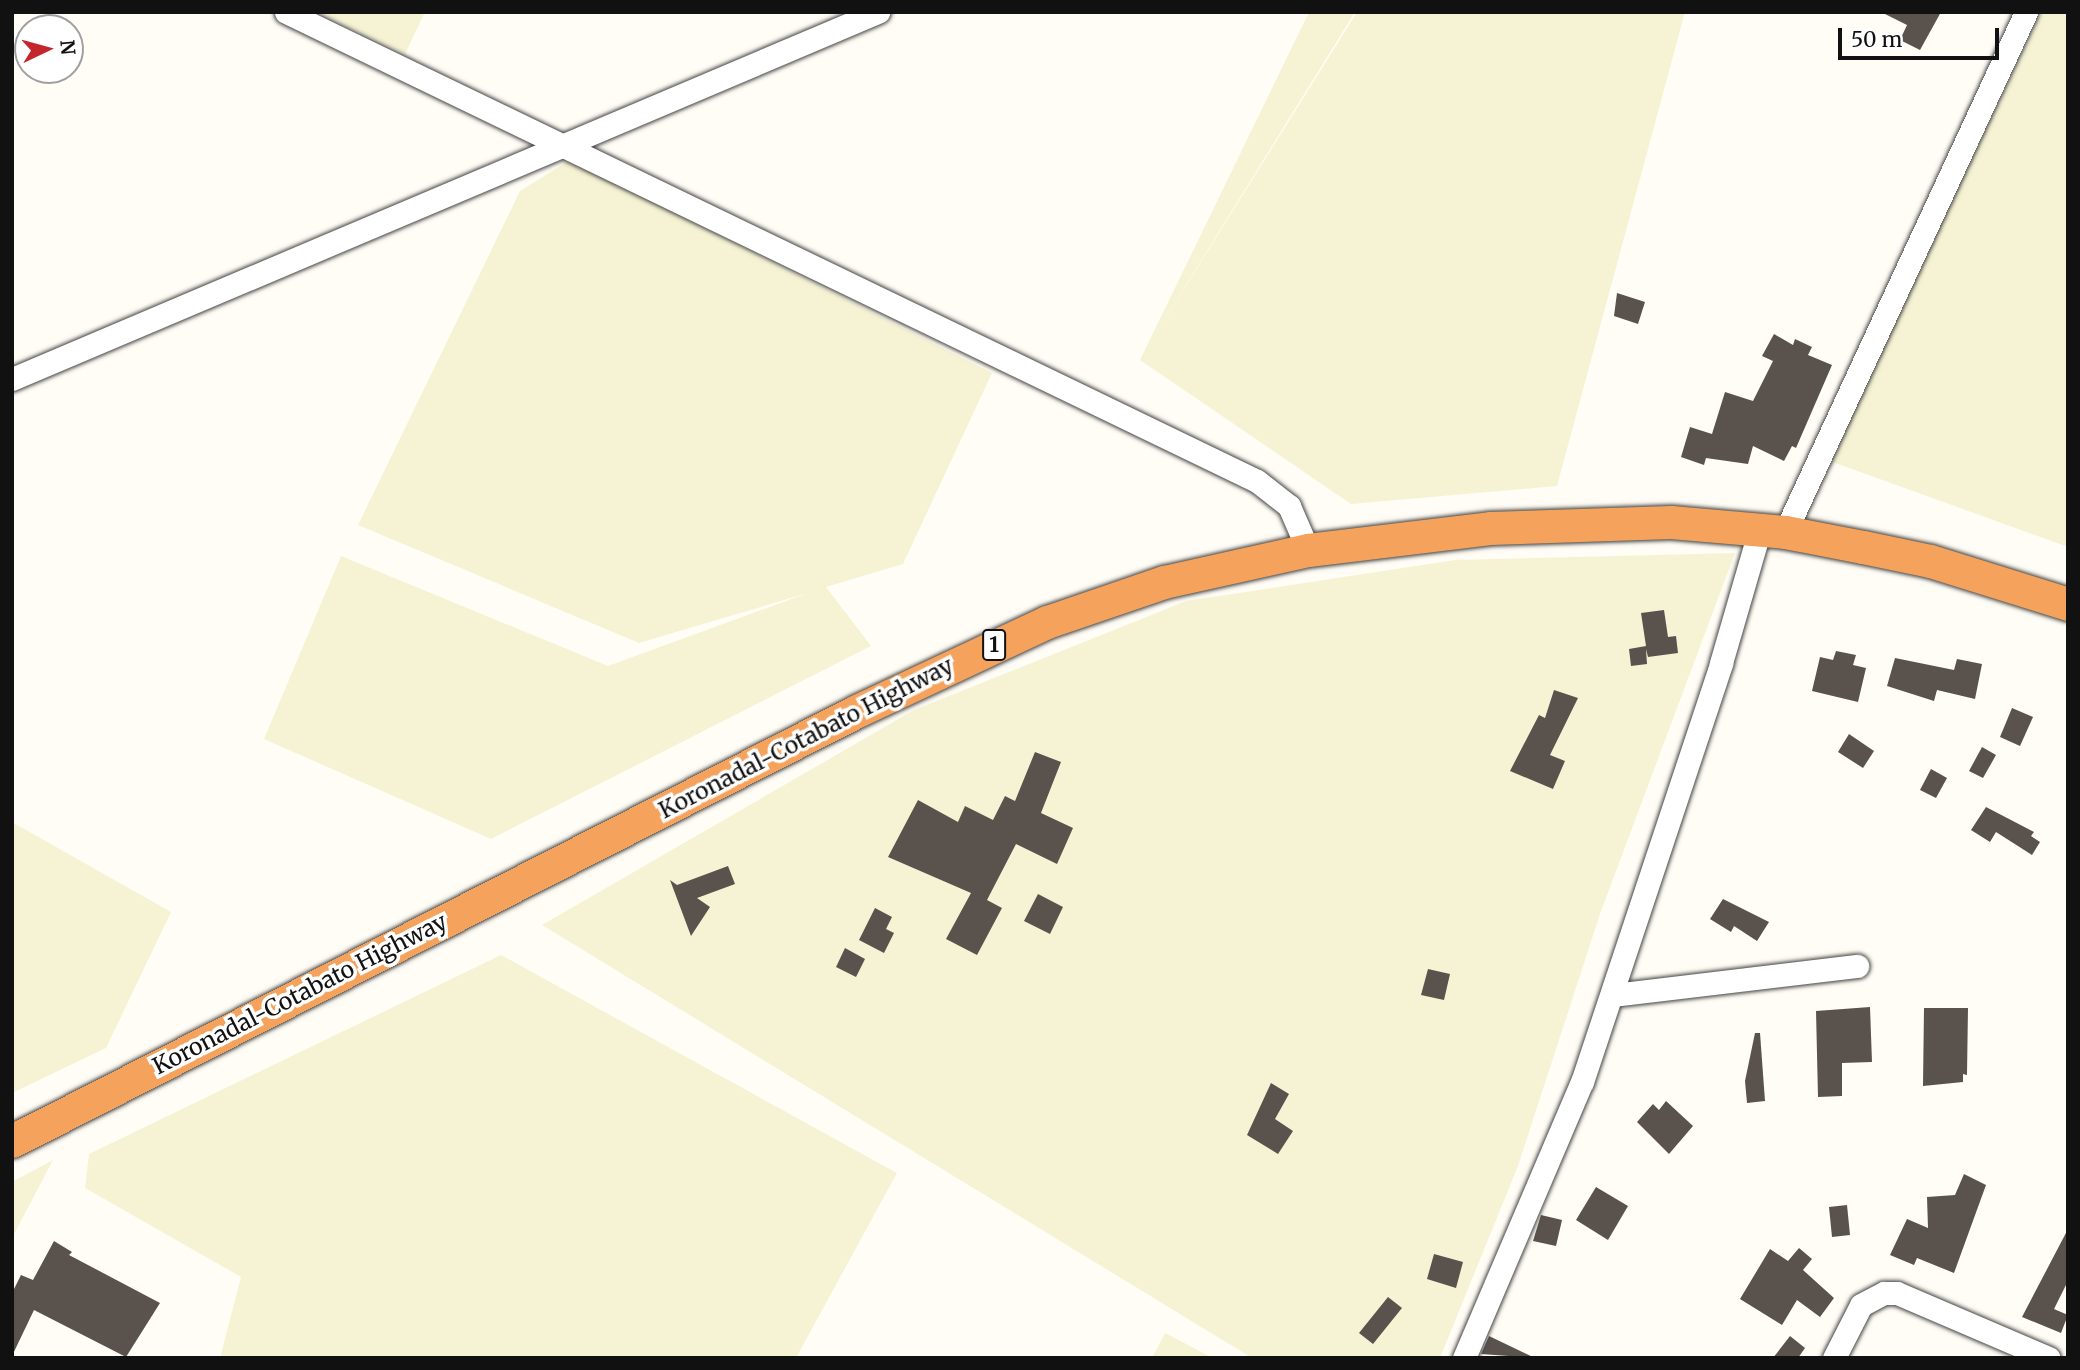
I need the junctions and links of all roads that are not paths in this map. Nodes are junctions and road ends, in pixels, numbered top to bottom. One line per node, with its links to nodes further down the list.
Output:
1 (286, 12): 4 (street)
2 (878, 12): 4 (street)
3 (2025, 12): 6 (street)
4 (561, 145): 5 (street); 7 (street)
5 (12, 379)
6 (1772, 530): 7 (highway, Koronadal-Cotabato Highway / 1); 8 (highway, Koronadal-Cotabato Highway / 1); 10 (street)
7 (1308, 550): 11 (highway, Koronadal-Cotabato Highway / 1)
8 (2068, 604)
9 (1857, 967): 10 (street)
10 (1613, 995): 12 (street)
11 (12, 1141)
12 (1464, 1358)
13 (1834, 1358): 14 (street)
14 (2049, 1358)

